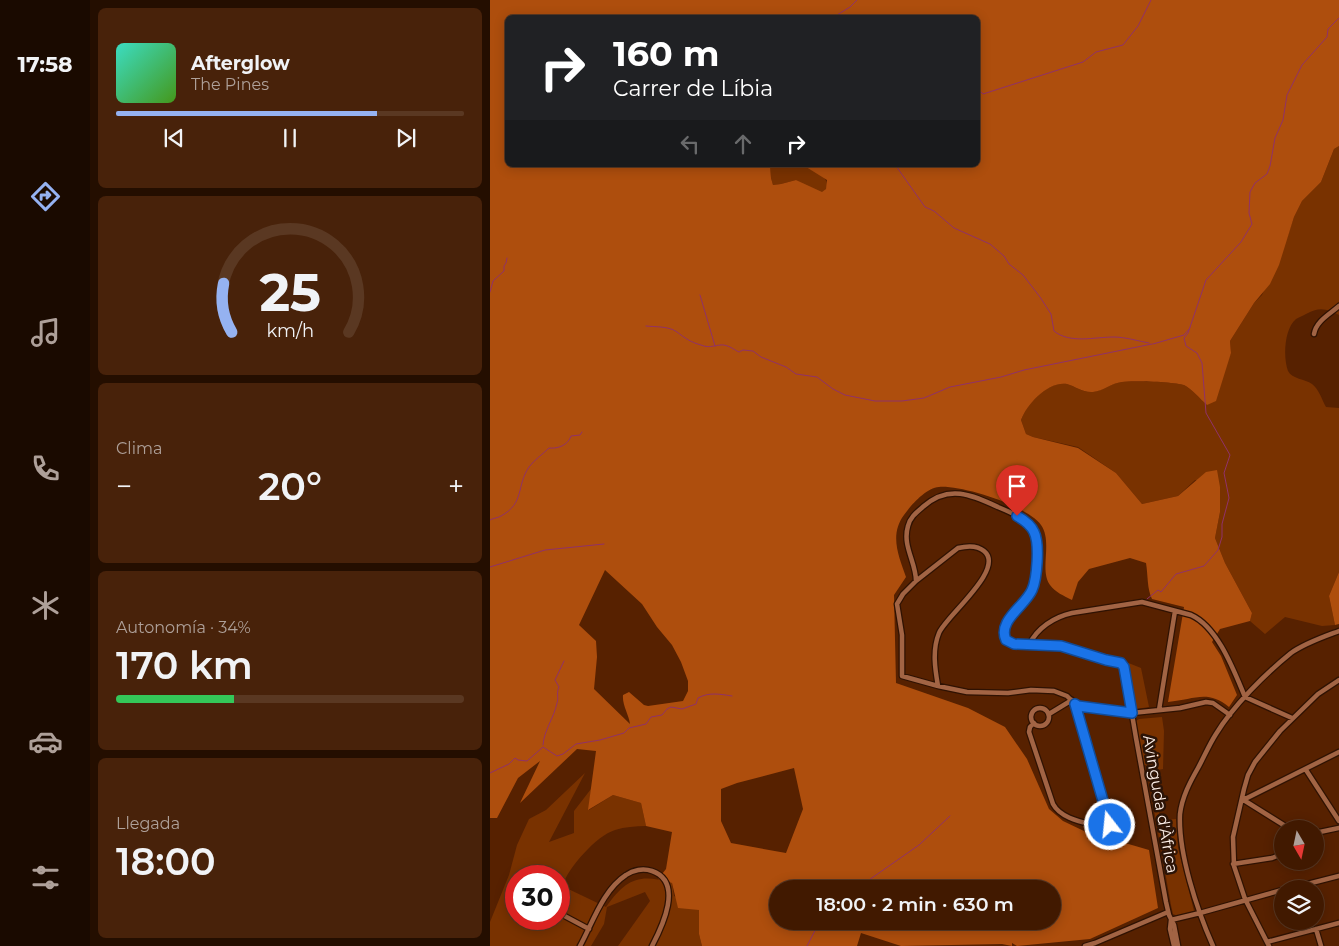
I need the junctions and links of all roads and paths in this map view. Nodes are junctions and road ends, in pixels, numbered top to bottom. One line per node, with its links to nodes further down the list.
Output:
1 (1339, 306): 2 (street)
2 (1314, 334)
3 (916, 581): 6 (street); 8 (street); 8 (street)
4 (1175, 610): 6 (street); 9 (street); 11 (street)
5 (1339, 631): 9 (street)
6 (1029, 645): 12 (street, Avinguda d'Àfrica)
7 (1339, 680): 15 (street)
8 (938, 686): 10 (street)
9 (1245, 697): 14 (street); 15 (street)
10 (1074, 702): 12 (street); 13 (street); 16 (street)
11 (1159, 710): 12 (street); 14 (street)
12 (1132, 713): 30 (street, Avinguda d'Àfrica)
13 (1049, 714): 16 (street); 16 (street)
14 (1230, 715): 31 (street)
15 (1292, 718): 19 (street)
16 (1034, 723)
17 (1339, 752): 18 (street)
18 (1306, 770): 19 (street); 21 (street)
19 (1242, 799): 20 (street); 25 (street)
20 (1276, 820)
21 (1339, 821)
22 (1339, 828): 23 (street)
23 (1324, 831)
24 (1274, 857): 25 (street)
25 (1233, 864): 29 (street)
26 (1339, 876): 27 (street)
27 (1323, 880)
28 (1274, 892): 29 (street)
29 (1246, 900): 31 (street); 39 (street)
30 (1168, 912): 33 (street, Avinguda d'Àfrica); 42 (street)
31 (1200, 913): 33 (street); 45 (street)
32 (570, 919): 36 (street)
33 (1171, 920): 43 (street, Avinguda d'Àfrica); 44 (street, Avinguda d'Àfrica)
34 (1339, 923): 35 (street)
35 (1324, 927)
36 (589, 929): 40 (street); 41 (street)
37 (1313, 930): 39 (street)
38 (1316, 930): 46 (street)
39 (1268, 944)
40 (580, 946)
41 (652, 946)
42 (1085, 946)
43 (1174, 946)
44 (1178, 946)
45 (1213, 946)
46 (1321, 946)

